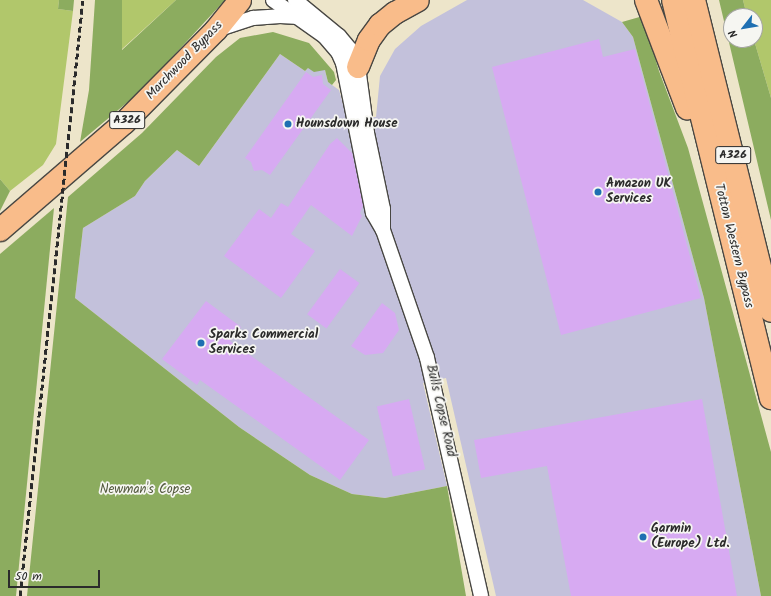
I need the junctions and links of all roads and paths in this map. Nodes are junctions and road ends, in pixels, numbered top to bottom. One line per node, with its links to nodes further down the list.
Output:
1 (240, 0): 9 (main road, Marchwood Bypass / A326)
2 (274, 0): 8 (street, Bulls Copse Road)
3 (295, 0): 10 (street, Bulls Copse Road)
4 (418, 0): 10 (main road)
5 (646, 0): 11 (main road)
6 (673, 0): 11 (main road, Totton Western Bypass / A326)
7 (694, 0): 14 (main road, Totton Western Bypass / A326)
8 (299, 17): 9 (street); 13 (street, Bulls Copse Road)
9 (216, 30): 12 (main road, Marchwood Bypass / A326)
10 (358, 67): 13 (street, Bulls Copse Road)
11 (723, 205): 15 (main road, Totton Western Bypass / A326)
12 (0, 230)
13 (383, 230): 16 (street, Bulls Copse Road)
14 (771, 310)
15 (771, 398)
16 (481, 596)

